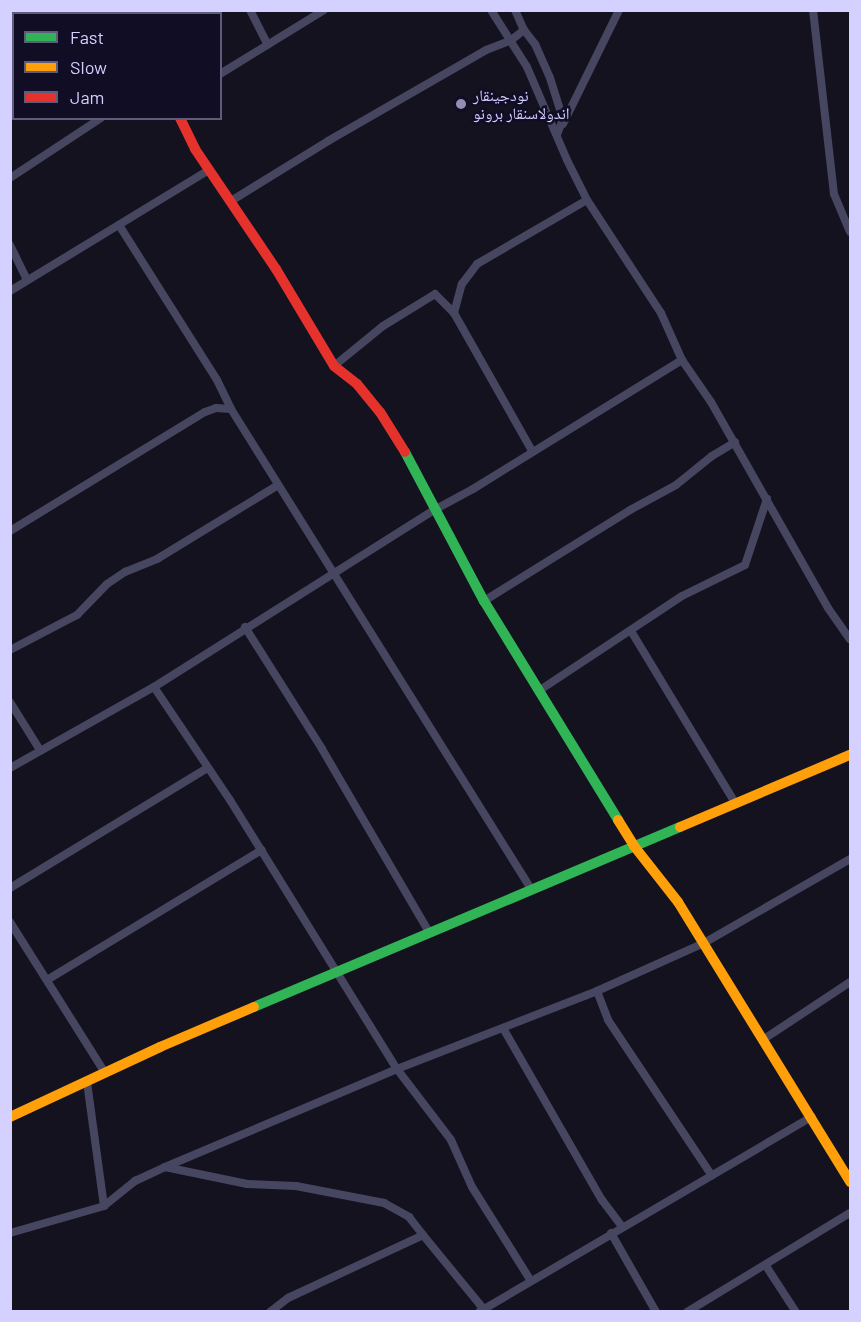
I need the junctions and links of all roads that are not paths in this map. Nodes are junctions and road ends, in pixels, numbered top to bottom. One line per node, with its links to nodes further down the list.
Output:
1 (250, 10): 9 (street)
2 (324, 10): 9 (street)
3 (491, 10): 8 (street)
4 (515, 10): 7 (street)
5 (619, 10): 13 (street)
6 (813, 10): 20 (street)
7 (524, 30): 8 (street); 13 (street)
8 (510, 41): 14 (street); 18 (street)
9 (268, 45): 10 (street)
10 (222, 73)
11 (98, 120): 16 (street)
12 (181, 120): 15 (street)
13 (562, 125): 14 (street)
14 (557, 135): 17 (street)
15 (209, 170): 18 (street); 19 (street)
16 (10, 178)
17 (587, 200): 24 (street); 25 (street)
18 (231, 201): 26 (street)
19 (119, 225): 22 (street); 27 (street)
20 (850, 232)
21 (10, 245): 22 (street)
22 (27, 280): 23 (street)
23 (10, 291)
24 (454, 313): 26 (street); 29 (street)
25 (682, 360): 28 (street); 29 (street)
26 (334, 366): 32 (street)
27 (231, 409): 30 (street); 33 (street)
28 (735, 442): 31 (street); 35 (street)
29 (532, 451): 32 (street)
30 (278, 485): 34 (street); 39 (street)
31 (766, 499): 37 (street); 38 (street)
32 (436, 509): 34 (street); 35 (street)
33 (10, 531)
34 (333, 573): 36 (street); 52 (street)
35 (484, 601): 41 (street)
36 (245, 627): 40 (street); 54 (street)
37 (631, 631): 41 (street); 47 (street)
38 (850, 639)
39 (10, 650)
40 (154, 687): 43 (street); 46 (street)
41 (540, 690): 48 (street)
42 (10, 702): 43 (street)
43 (40, 750): 45 (street)
44 (850, 755): 47 (street)
45 (10, 768)
46 (207, 768): 49 (street); 51 (street)
47 (735, 803): 48 (street)
48 (634, 846): 52 (street); 55 (street)
49 (262, 850): 56 (street); 57 (street)
50 (850, 859): 55 (street)
51 (10, 888)
52 (531, 889): 54 (street)
53 (10, 922): 57 (street)
54 (429, 932): 56 (street)
55 (704, 943): 59 (street); 61 (street)
56 (336, 972): 62 (street); 63 (street)
57 (47, 980): 63 (street)
58 (850, 982): 61 (street)
59 (597, 991): 60 (street); 68 (street)
60 (503, 1028): 62 (street); 72 (street)
61 (764, 1039): 66 (street)
62 (398, 1069): 67 (street); 77 (street)
63 (105, 1073): 64 (street)
64 (87, 1082): 65 (street); 70 (street)
65 (10, 1117)
66 (812, 1117): 68 (street); 69 (street)
67 (165, 1167): 70 (street); 75 (street)
68 (712, 1176): 72 (street)
69 (850, 1182)
70 (104, 1206): 73 (street)
71 (850, 1214): 76 (street)
72 (622, 1227): 74 (street)
73 (10, 1233)
74 (611, 1233): 77 (street); 80 (street)
75 (423, 1236): 78 (street); 79 (street)
76 (766, 1266): 81 (street); 82 (street)
77 (531, 1281): 79 (street)
78 (270, 1311)
79 (484, 1311)
80 (656, 1311)
81 (687, 1311)
82 (796, 1311)

